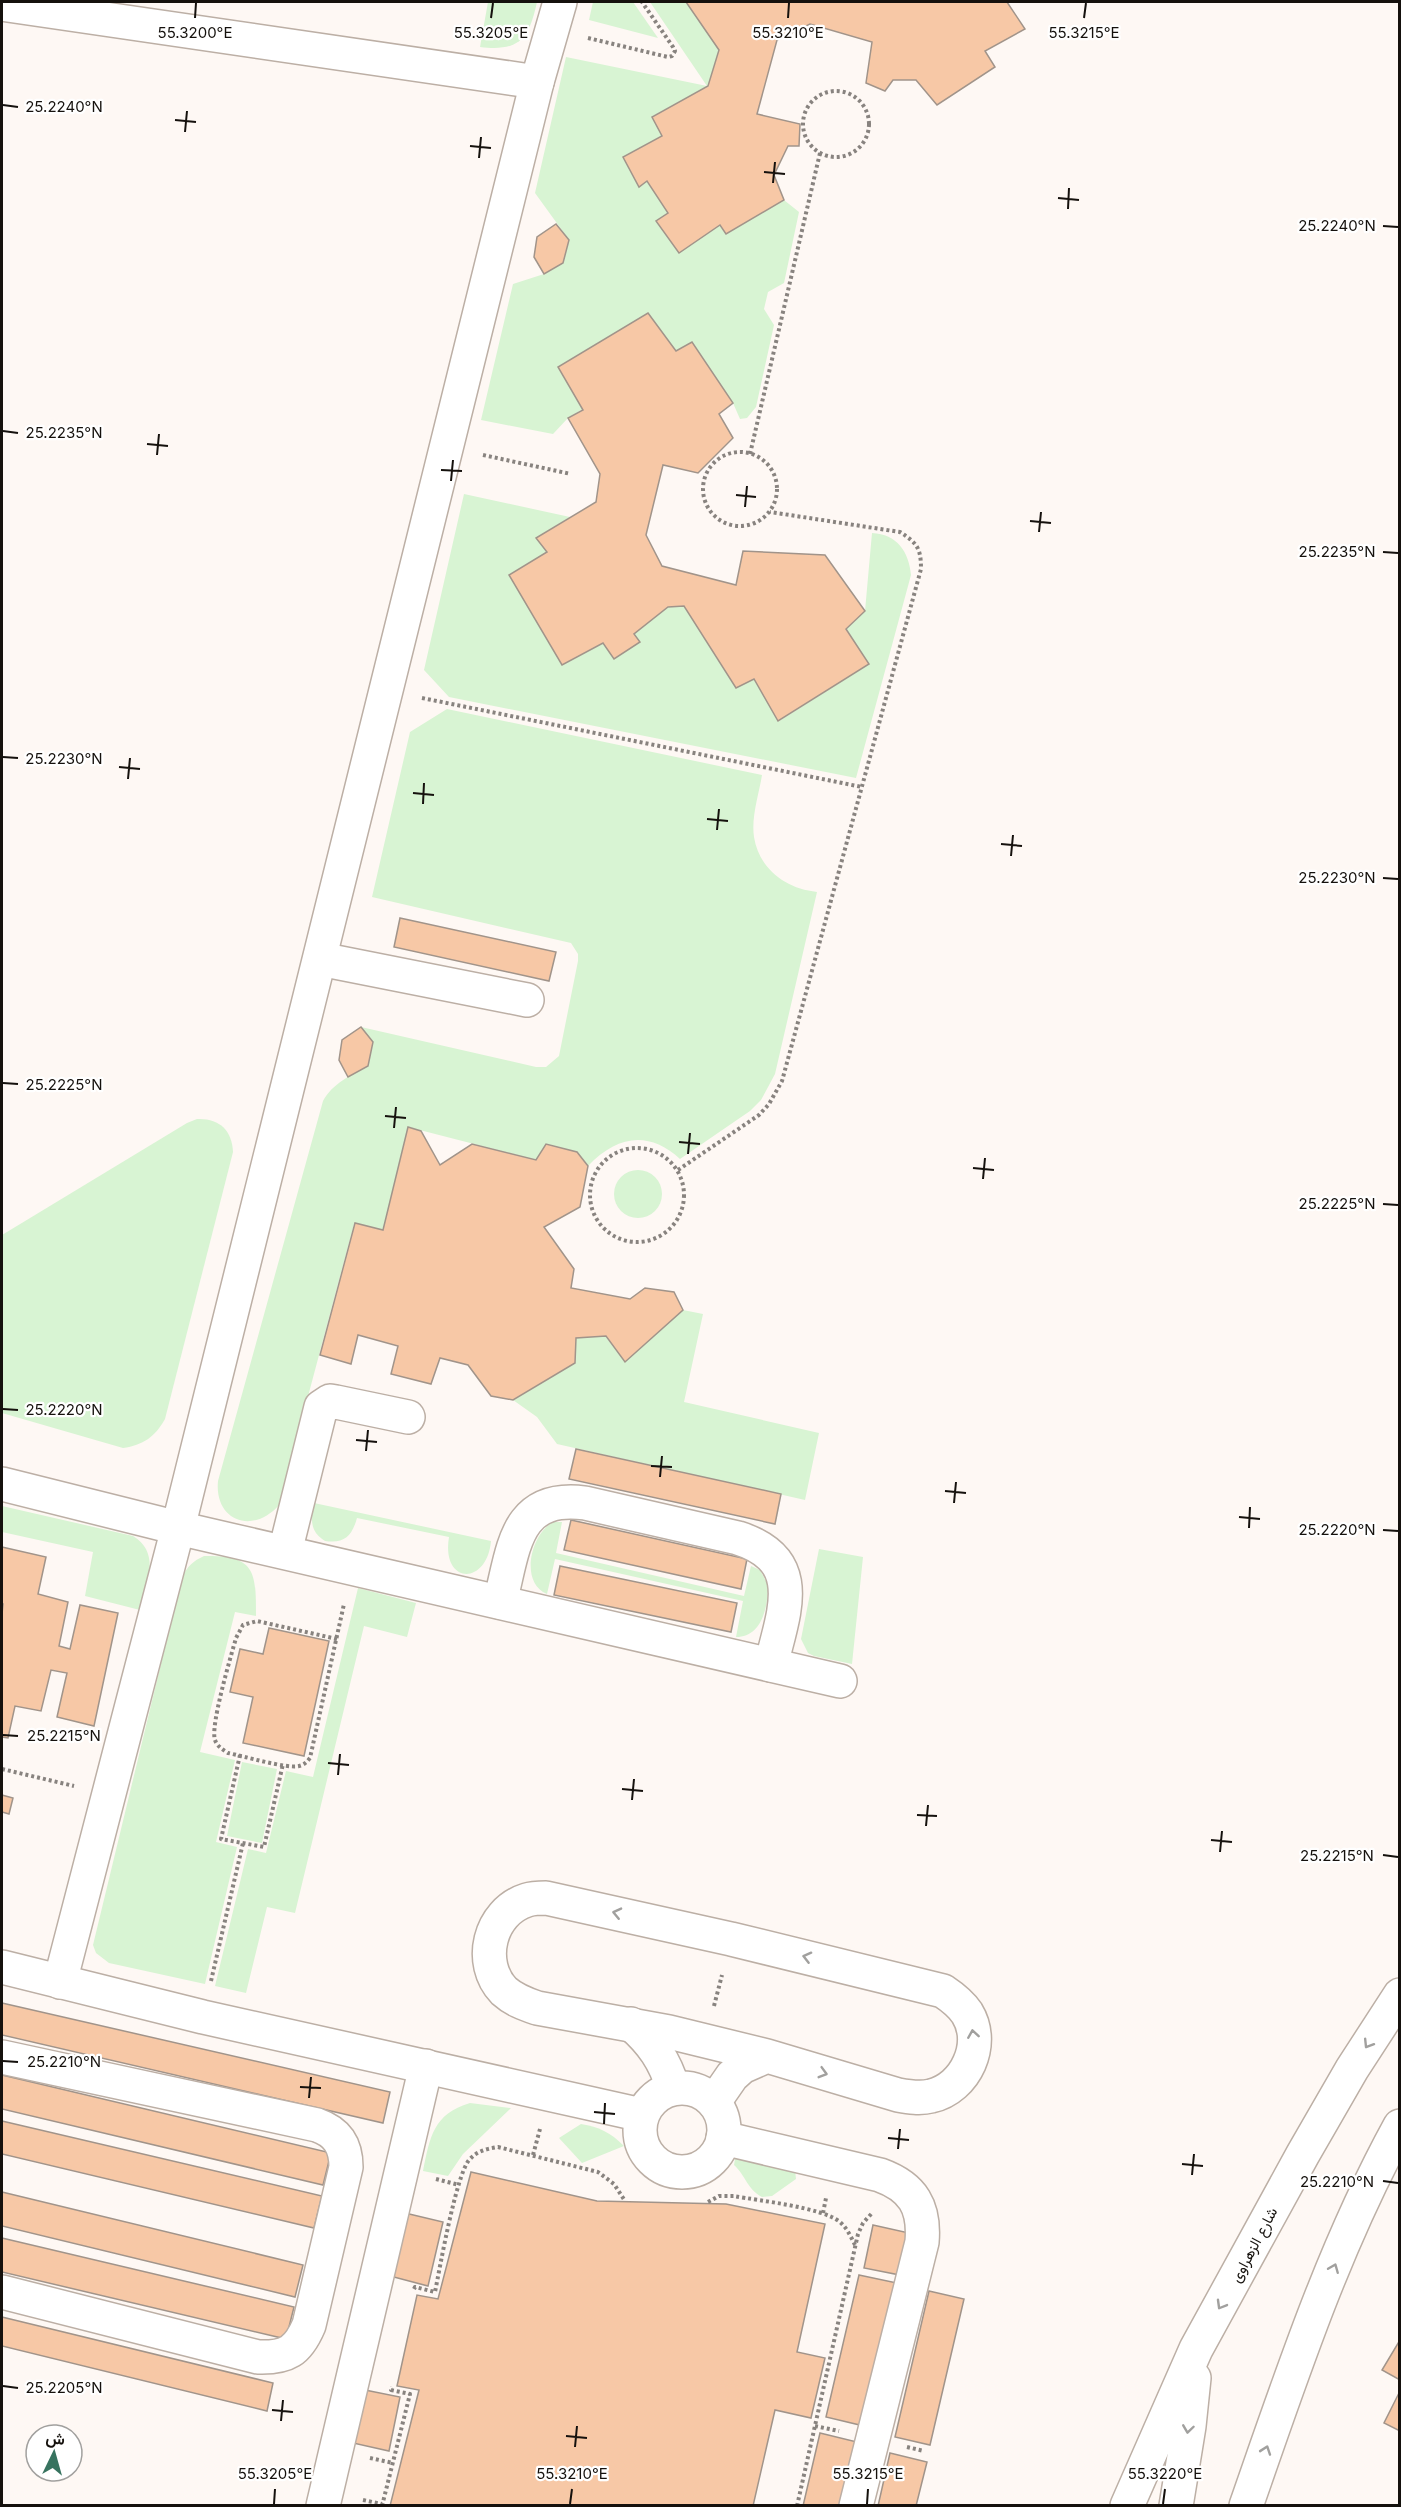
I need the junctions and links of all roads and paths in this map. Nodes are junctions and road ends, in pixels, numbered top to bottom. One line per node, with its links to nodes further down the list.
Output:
1 (642, 2): 3 (path)
2 (2, 4): 4 (street)
3 (556, 16): 4 (street)
4 (537, 82): 6 (street)
5 (820, 153): 5 (path); 7 (path)
6 (447, 448): 8 (path); 10 (street)
7 (750, 454): 9 (path); 9 (path)
8 (571, 474)
9 (770, 512): 11 (path)
10 (386, 690): 11 (path); 12 (street)
11 (862, 787): 14 (path)
12 (320, 959): 13 (street); 17 (street)
13 (527, 1000)
14 (678, 1170): 14 (path)
15 (408, 1417): 18 (street)
16 (2, 1484): 17 (street)
17 (178, 1528): 18 (street); 27 (street)
18 (285, 1552): 19 (street)
19 (352, 1568): 20 (street); 21 (path)
20 (500, 1602): 22 (street); 22 (street)
21 (337, 1639): 24 (path); 25 (path)
22 (771, 1665): 23 (street)
23 (840, 1681)
24 (240, 1755): 25 (path); 28 (path)
25 (283, 1764): 28 (path)
26 (2, 1769): 27 (path)
27 (109, 1794): 31 (street)
28 (243, 1843): 33 (path)
29 (731, 1939): 34 (street, one-way to 34); 35 (path); 36 (street, one-way to 29)
30 (2, 1967): 31 (street)
31 (60, 1982): 33 (street)
32 (1400, 1995): 50 (street, شارع الزهراوى, one-way to 50)
33 (203, 2017): 38 (street)
34 (631, 2024): 35 (street); 39 (street)
35 (706, 2041): 36 (street)
36 (767, 2056): 40 (street)
37 (2, 2057): 48 (street)
38 (426, 2066): 41 (street); 52 (street)
39 (673, 2088): 40 (street); 41 (street)
40 (714, 2102): 43 (street)
41 (642, 2115): 43 (street)
42 (1400, 2126): 60 (street, one-way to 42)
43 (723, 2138): 44 (street)
44 (904, 2188): 47 (path); 57 (street)
45 (625, 2201): 49 (path)
46 (708, 2202): 47 (path)
47 (856, 2246): 56 (path)
48 (2, 2292)
49 (412, 2298)
50 (1196, 2349): 58 (street, شارع الزهراوى); 59 (street, one-way to 59)
51 (394, 2378): 53 (path)
52 (323, 2505)
53 (382, 2505)
54 (774, 2505): 55 (path)
55 (781, 2505)
56 (797, 2505)
57 (856, 2505)
58 (1127, 2505)
59 (1176, 2505)
60 (1246, 2505)

